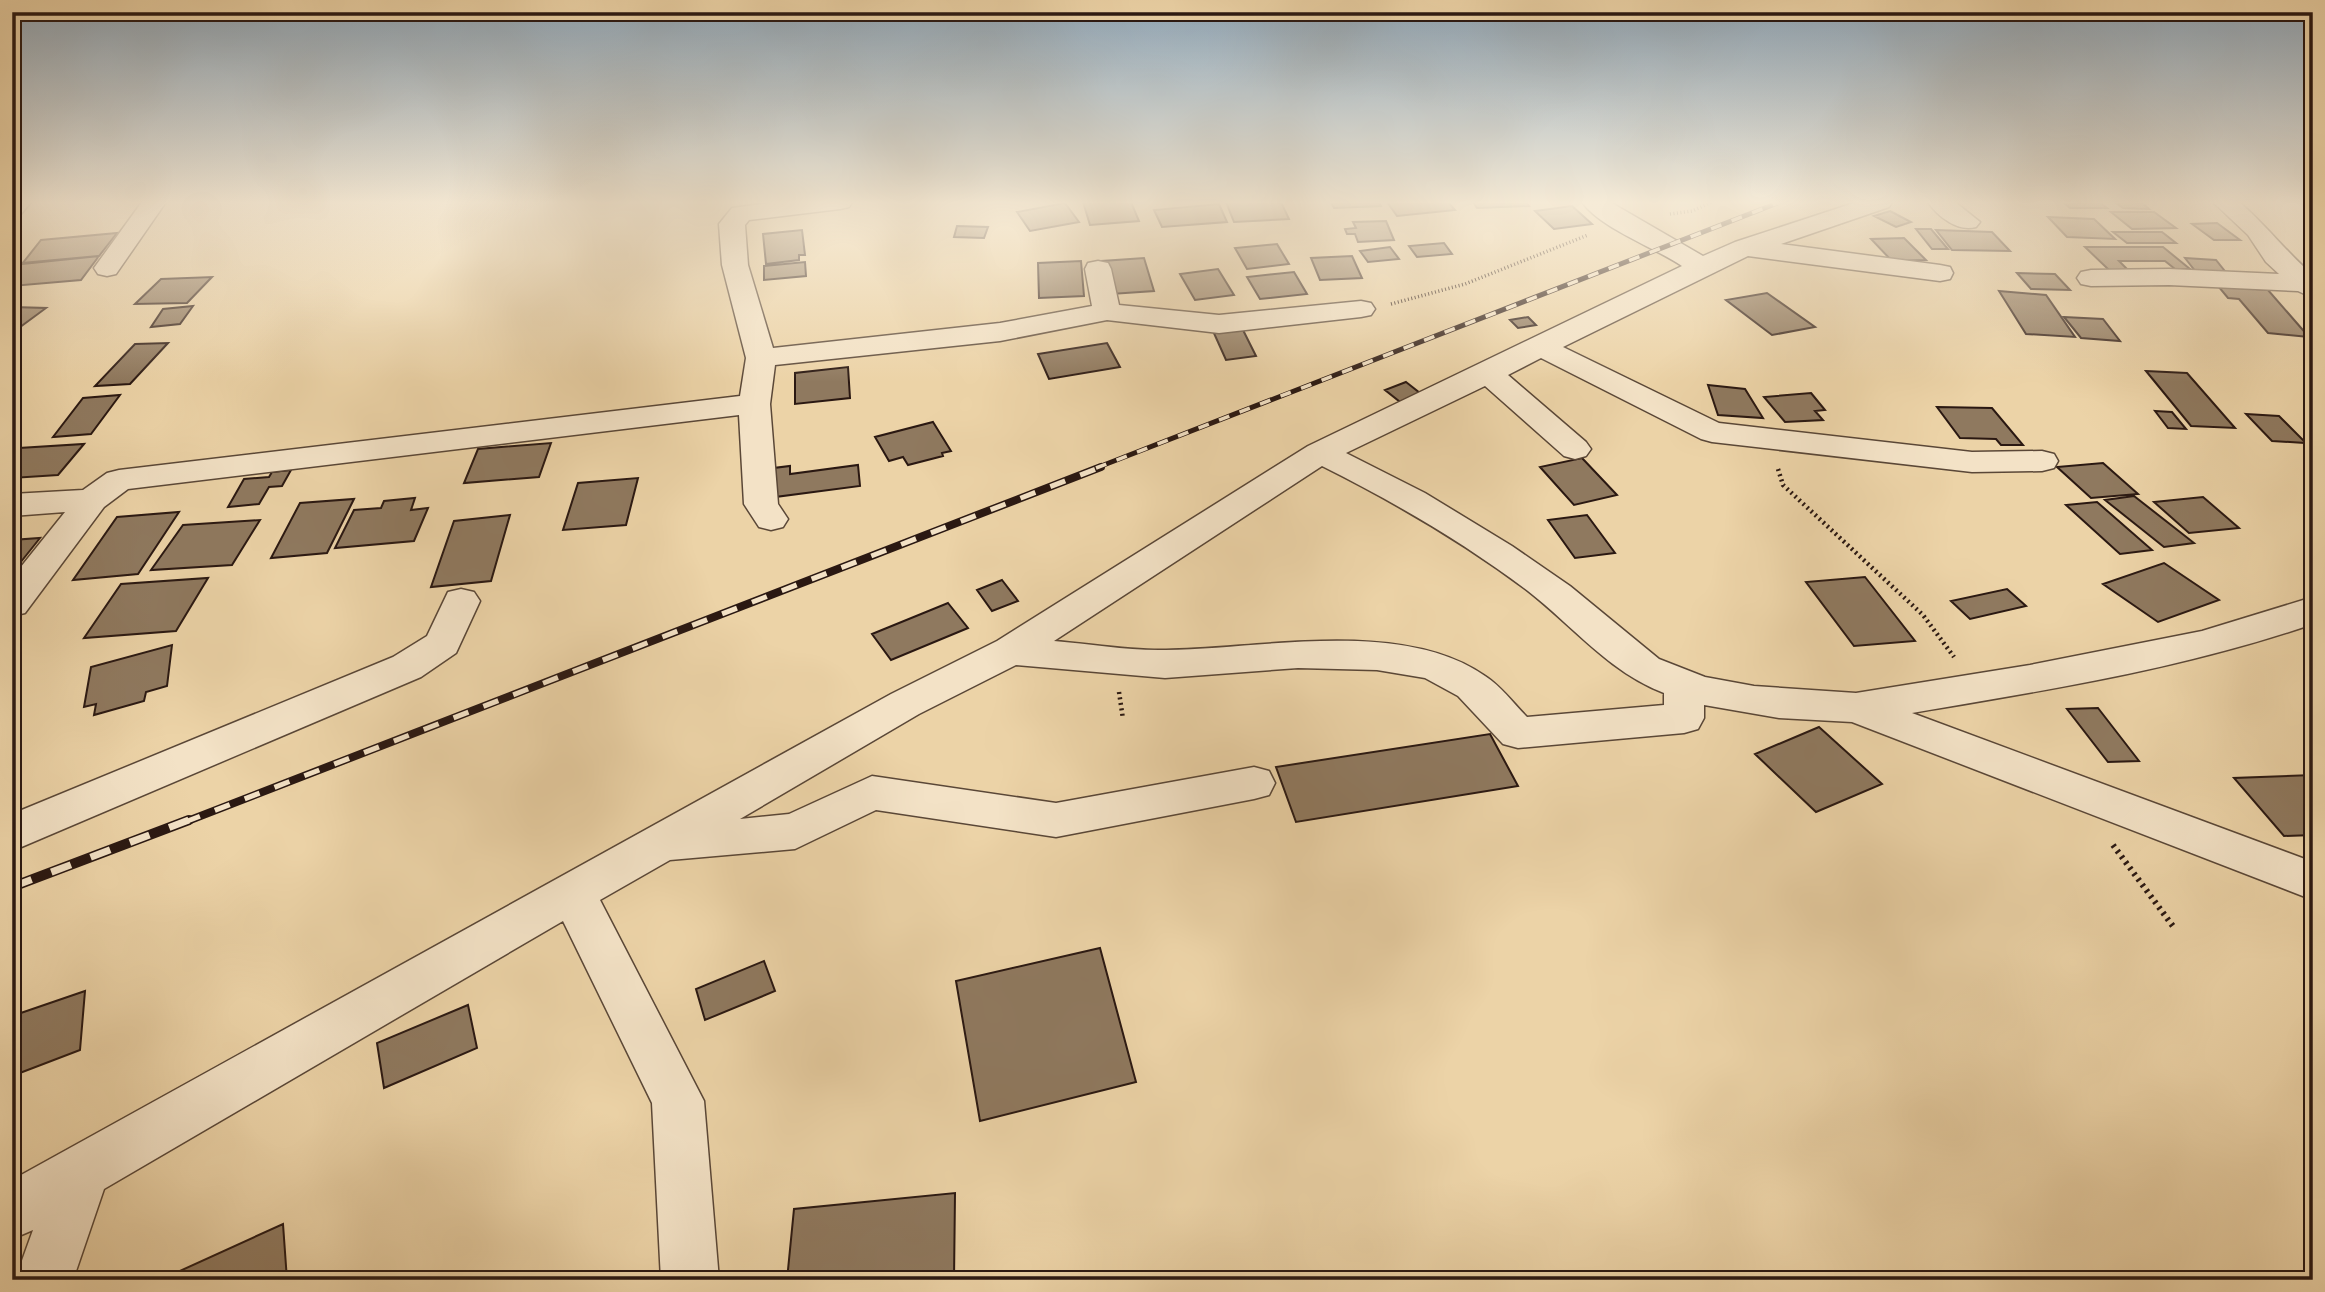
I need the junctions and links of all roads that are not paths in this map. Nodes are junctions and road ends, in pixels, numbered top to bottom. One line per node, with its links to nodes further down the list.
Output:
1 (111, 262): 8 (street)
2 (736, 262): 16 (street)
3 (1695, 262): 7 (street)
4 (1712, 262): 7 (street)
5 (1871, 262): 10 (street)
6 (2282, 262): 12 (street)
7 (1702, 267): 15 (street)
8 (107, 268)
9 (1098, 269): 14 (street)
10 (1940, 273)
11 (2091, 278): 12 (street)
12 (2308, 287)
13 (1360, 309): 14 (street)
14 (1107, 312): 16 (street)
15 (1541, 347): 17 (street); 21 (street)
16 (761, 358): 18 (street)
17 (1488, 373): 19 (street); 20 (street)
18 (754, 404): 22 (street); 24 (street)
19 (1575, 449)
20 (1320, 453): 28 (street); 29 (street)
21 (2042, 461)
22 (92, 500): 23 (street); 26 (street)
23 (12, 505)
24 (771, 519)
25 (461, 601): 32 (street)
26 (12, 604)
27 (2313, 610): 30 (street)
28 (1011, 651): 29 (street); 33 (street)
29 (1684, 686): 30 (street)
30 (1855, 707): 34 (street)
31 (1254, 783): 33 (street)
32 (12, 833)
33 (658, 845): 35 (street)
34 (2313, 881)
35 (573, 894): 36 (street); 39 (street)
36 (82, 1172): 37 (street); 38 (street)
37 (12, 1211)
38 (44, 1280)
39 (690, 1280)

